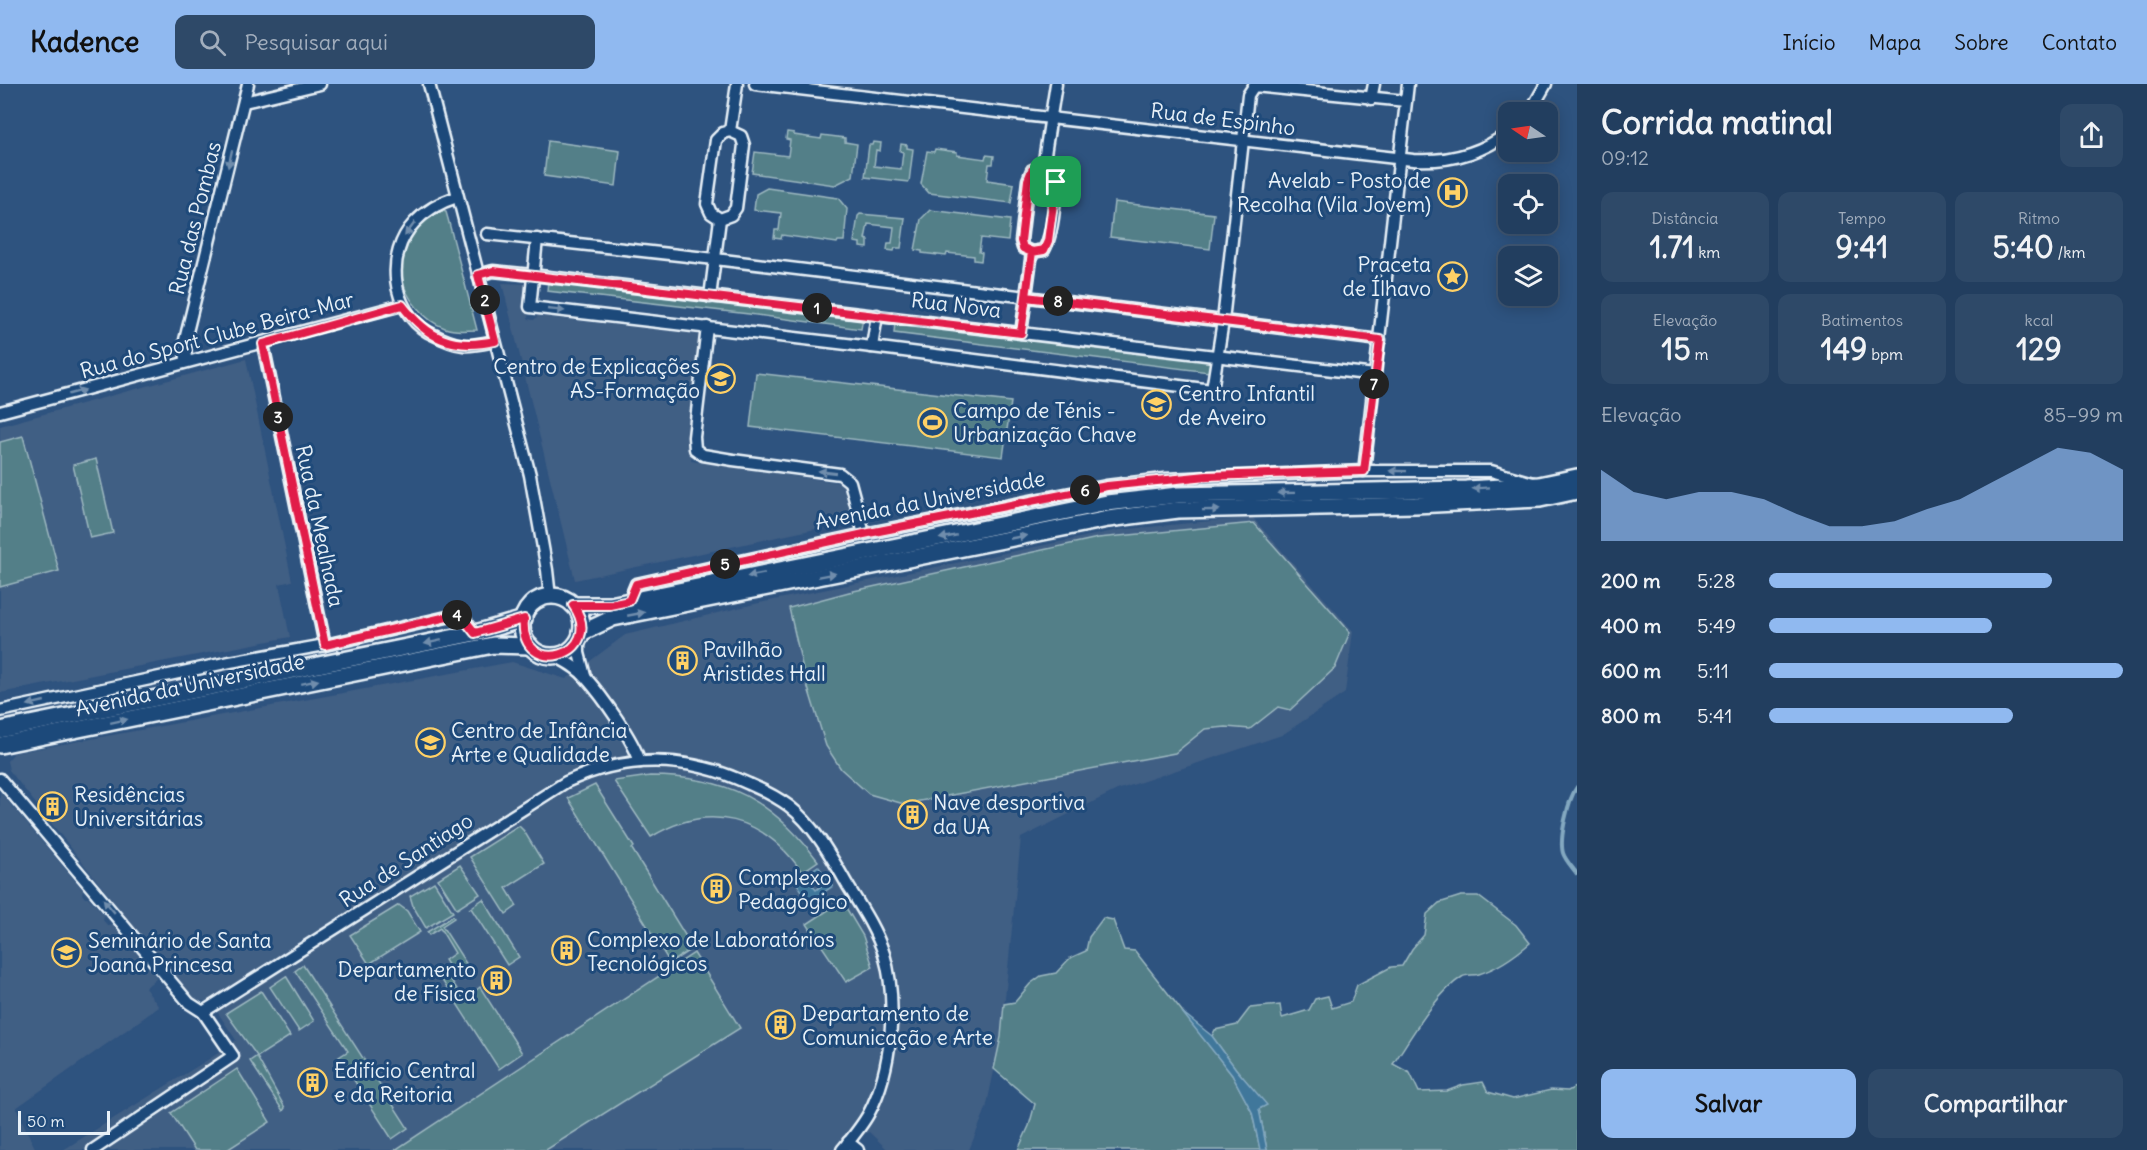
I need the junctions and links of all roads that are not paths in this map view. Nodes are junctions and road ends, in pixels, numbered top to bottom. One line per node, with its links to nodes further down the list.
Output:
1 (248, 84): 12 (street, Rua das Pombas)
2 (320, 84): 12 (street)
3 (429, 84): 20 (street)
4 (736, 84): 15 (street)
5 (756, 84): 14 (street, Rua de Espinho)
6 (1056, 84): 14 (street)
7 (1374, 84): 10 (street)
8 (1408, 84): 11 (street)
9 (1546, 84): 13 (street)
10 (1371, 99): 11 (street); 17 (street)
11 (1406, 101): 18 (street)
12 (244, 102): 40 (street, Rua das Pombas, one-way to 40)
13 (1536, 102)
14 (1051, 118): 17 (street, Rua de Espinho); 19 (street)
15 (730, 131): 21 (street); 21 (street)
16 (1498, 139): 18 (street, Rua de Espinho)
17 (1243, 141): 18 (street, Rua de Espinho); 32 (street)
18 (1400, 159): 35 (street)
19 (1043, 167): 24 (street); 24 (street)
20 (458, 197): 26 (street); 30 (street, one-way to 30)
21 (720, 219): 25 (street)
22 (487, 234): 23 (street, Rua Nova)
23 (537, 239): 25 (street, Rua Nova); 27 (street)
24 (1032, 252): 29 (street)
25 (716, 259): 28 (street); 29 (street, Rua Nova)
26 (478, 275): 27 (street, Rua Nova); 36 (street)
27 (532, 275): 28 (street, Rua Nova); 33 (street, one-way to 33)
28 (710, 297): 31 (street, Rua Nova)
29 (1026, 297): 32 (street, Rua Nova); 34 (street)
30 (402, 305): 36 (street); 37 (street, Rua do Sport Clube Beira-Mar)
31 (877, 315): 34 (street, Rua Nova); 38 (street)
32 (1223, 321): 35 (street, Rua Nova); 39 (street)
33 (707, 327): 38 (street); 47 (street, one-way to 33)
34 (1021, 333): 39 (street, Rua Nova)
35 (1380, 340): 41 (street)
36 (495, 341): 48 (street)
37 (263, 344): 40 (street, Rua do Sport Clube Beira-Mar); 54 (street, Rua da Mealhada)
38 (872, 346): 39 (street)
39 (1218, 355): 41 (street, Rua Nova)
40 (186, 362): 42 (street, Rua do Sport Clube Beira-Mar, one-way to 40)
41 (1376, 375): 43 (street)
42 (0, 412)
43 (1364, 471): 45 (street, Avenida da Universidade, one-way to 43); 47 (street, Avenida da Universidade)
44 (1577, 477): 45 (main road, Avenida da Universidade)
45 (1539, 484): 49 (main road, Avenida da Universidade, one-way to 49)
46 (1577, 491): 53 (main road, one-way to 46)
47 (864, 534): 49 (street, Avenida da Universidade)
48 (550, 597): 50 (main road); 51 (main road)
49 (629, 601): 50 (main road, Avenida da Universidade)
50 (573, 605): 53 (main road)
51 (524, 619): 52 (main road, Avenida da Universidade); 55 (main road)
52 (475, 633): 54 (street, Avenida da Universidade); 59 (main road, Avenida da Universidade, one-way to 59)
53 (580, 637): 56 (main road); 57 (street)
54 (325, 645): 58 (street, Avenida da Universidade, one-way to 58)
55 (530, 646): 56 (main road); 60 (main road, Avenida da Universidade, one-way to 55)
56 (555, 656): 57 (street)
57 (585, 676): 61 (street)
58 (0, 711)
59 (0, 730)
60 (0, 745)
61 (640, 762): 63 (street, Rua de Santiago); 64 (street, Rua de Santiago)
62 (0, 779): 63 (street, one-way to 62)
63 (203, 1012): 65 (street)
64 (845, 1146): 66 (street)
65 (93, 1150)
66 (858, 1150)

